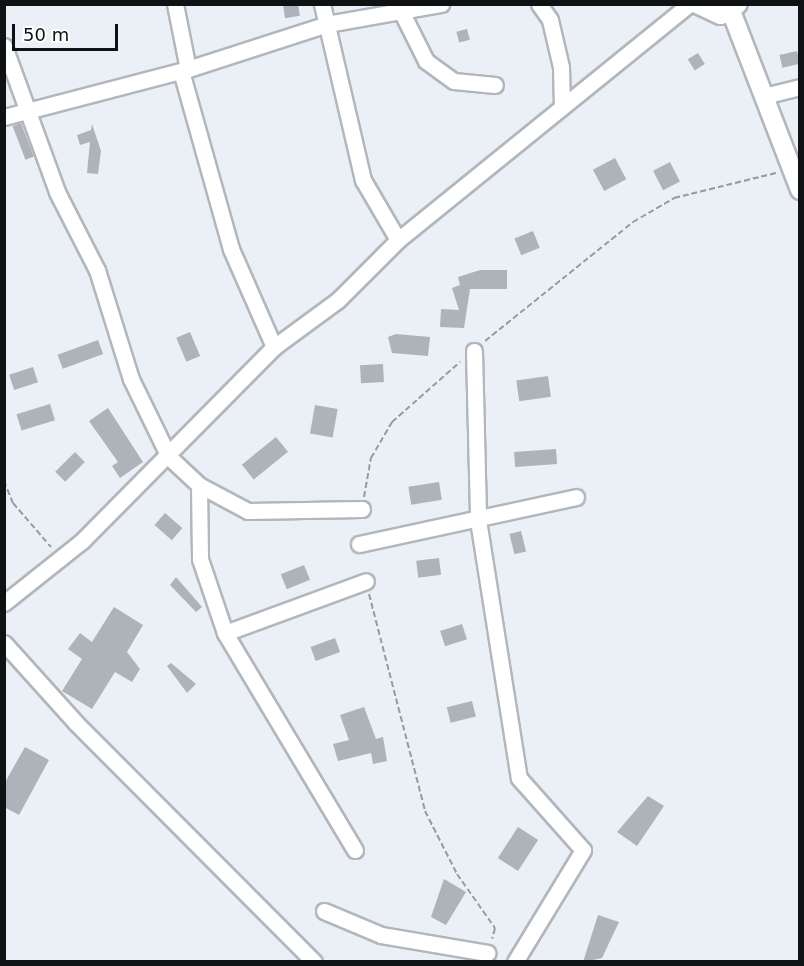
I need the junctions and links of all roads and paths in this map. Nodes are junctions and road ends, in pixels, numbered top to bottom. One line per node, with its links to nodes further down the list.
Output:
1 (175, 4): 11 (street)
2 (322, 4): 9 (street)
3 (441, 4): 8 (street)
4 (539, 4): 15 (street)
5 (689, 4): 15 (street)
6 (697, 4): 7 (street)
7 (734, 8): 14 (street)
8 (403, 15): 9 (street); 12 (street)
9 (327, 24): 11 (street); 19 (street)
10 (4, 46): 16 (street)
11 (185, 70): 16 (street); 20 (street)
12 (495, 85)
13 (800, 87): 14 (street)
14 (764, 96): 18 (street)
15 (562, 107): 19 (street)
16 (29, 113): 17 (street); 22 (street)
17 (4, 117)
18 (800, 190)
19 (398, 240): 20 (street)
20 (274, 347): 22 (street)
21 (474, 351): 27 (street)
22 (169, 457): 24 (street); 29 (street)
23 (4, 481): 29 (path)
24 (199, 485): 26 (street); 32 (street)
25 (576, 497): 27 (street)
26 (362, 509)
27 (478, 520): 28 (street); 38 (street)
28 (359, 544)
29 (61, 558): 31 (street)
30 (366, 581): 32 (street)
31 (4, 603)
32 (225, 633): 34 (street)
33 (4, 644): 37 (street)
34 (355, 850)
35 (324, 911): 36 (street)
36 (487, 953)
37 (314, 962)
38 (514, 962)

